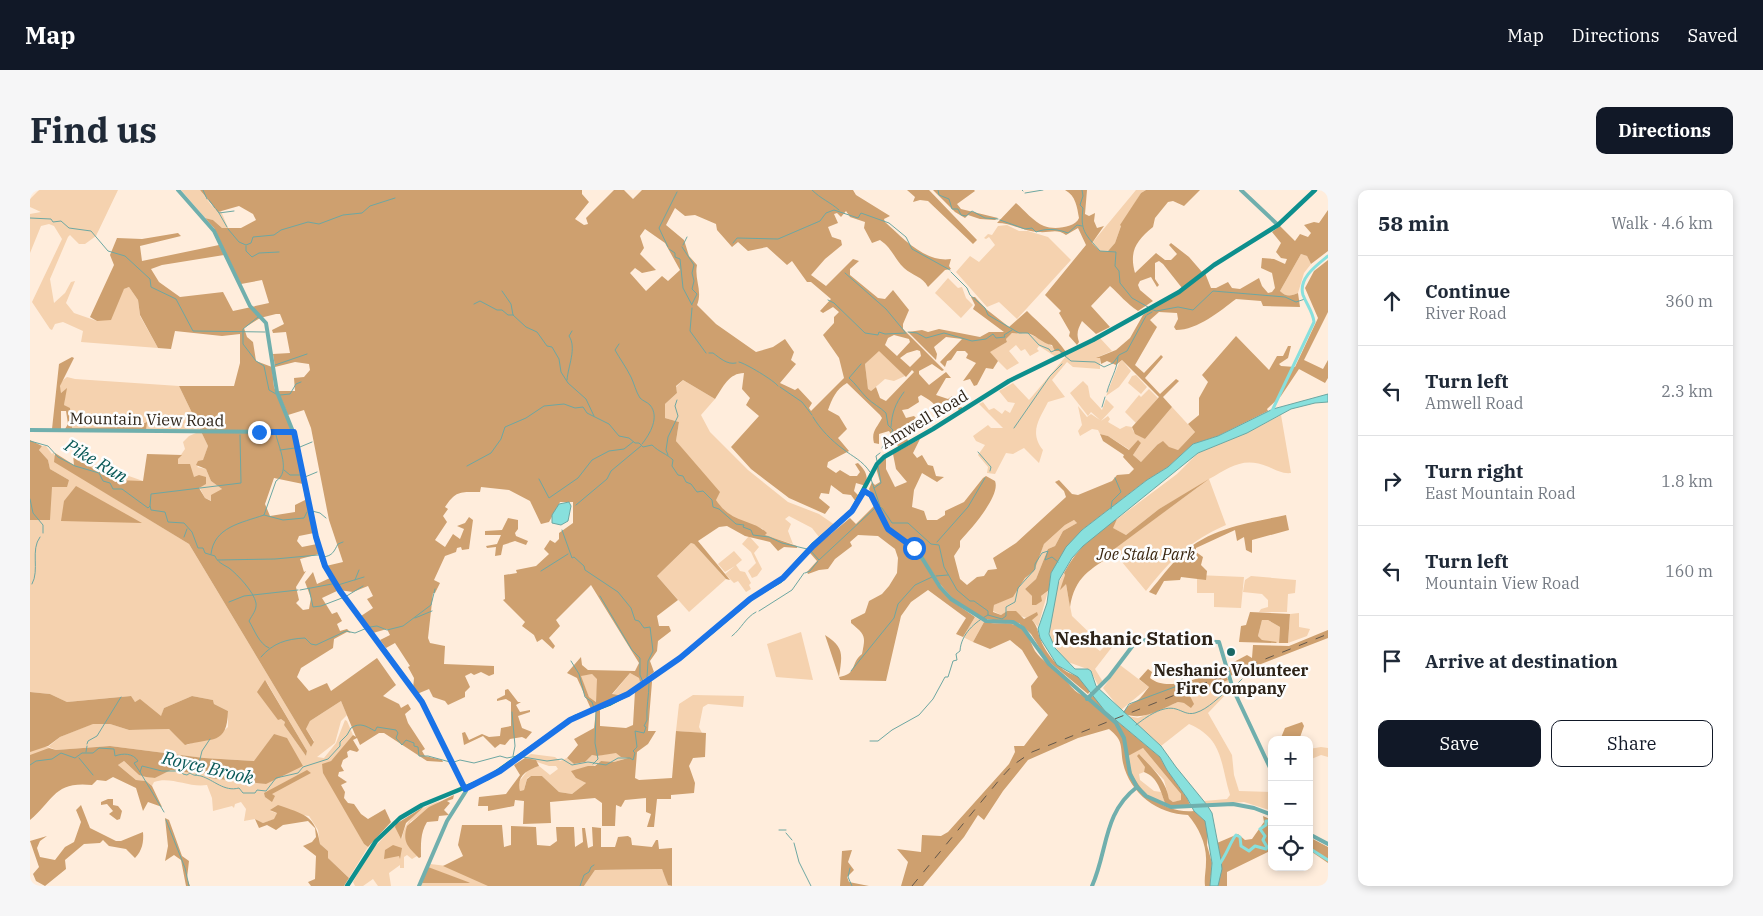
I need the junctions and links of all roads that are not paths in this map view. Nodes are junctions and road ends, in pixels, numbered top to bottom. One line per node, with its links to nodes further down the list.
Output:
1 (178, 190): 6 (street)
2 (1241, 190): 4 (street)
3 (1315, 190): 4 (main road, Amwell Road)
4 (1278, 225): 7 (main road, Amwell Road)
5 (30, 430): 6 (street, Mountain View Road)
6 (294, 432): 11 (street)
7 (867, 490): 8 (street); 11 (main road, Amwell Road)
8 (1089, 698): 9 (street); 10 (street)
9 (1268, 764)
10 (1137, 787): 14 (street); 19 (street)
11 (465, 789): 12 (main road, Amwell Road); 13 (street)
12 (458, 792): 13 (street); 17 (main road, Amwell Road)
13 (462, 797): 18 (street)
14 (1268, 814)
15 (1313, 836): 16 (street)
16 (1328, 844)
17 (347, 886)
18 (419, 886)
19 (1092, 886)

